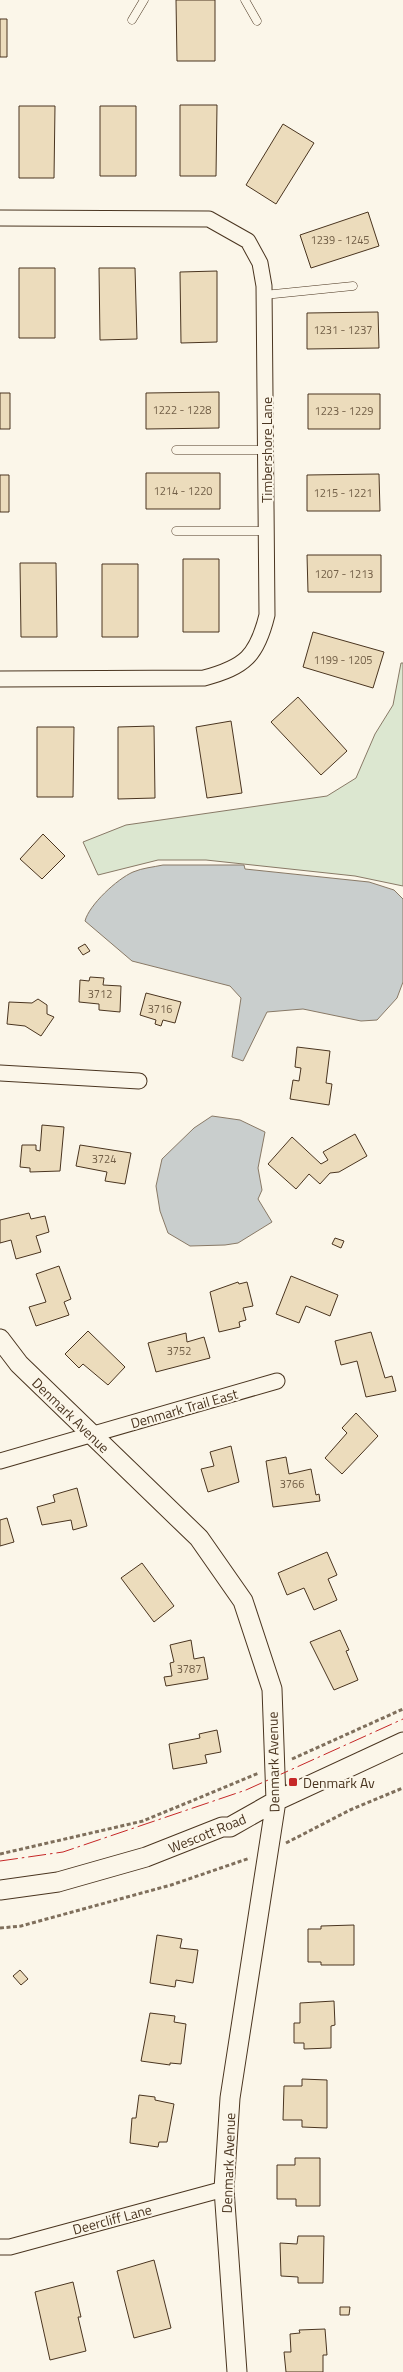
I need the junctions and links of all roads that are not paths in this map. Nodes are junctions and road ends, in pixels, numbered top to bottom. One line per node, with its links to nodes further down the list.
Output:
1 (144, 0): 3 (lane)
2 (245, 0): 4 (lane)
3 (132, 20)
4 (257, 21)
5 (0, 218): 7 (street, Timbershore Lane)
6 (352, 286): 7 (lane)
7 (264, 295): 9 (street, Timbershore Lane)
8 (176, 450): 9 (lane)
9 (266, 450): 11 (street, Timbershore Lane)
10 (176, 531): 11 (lane)
11 (266, 532): 12 (street, Timbershore Lane)
12 (0, 679)
13 (0, 1073): 14 (street)
14 (138, 1081)
15 (0, 1339): 17 (street, Denmark Avenue)
16 (277, 1381): 17 (street, Denmark Trail East)
17 (91, 1435): 18 (street, Denmark Trail East); 20 (street, Denmark Avenue)
18 (0, 1461)
19 (403, 1742): 20 (street, Wescott Road)
20 (276, 1801): 21 (street, Wescott Road); 22 (street, Denmark Avenue)
21 (0, 1890)
22 (224, 2189): 23 (street, Deercliff Lane); 24 (street, Denmark Avenue)
23 (0, 2247)
24 (237, 2372)

